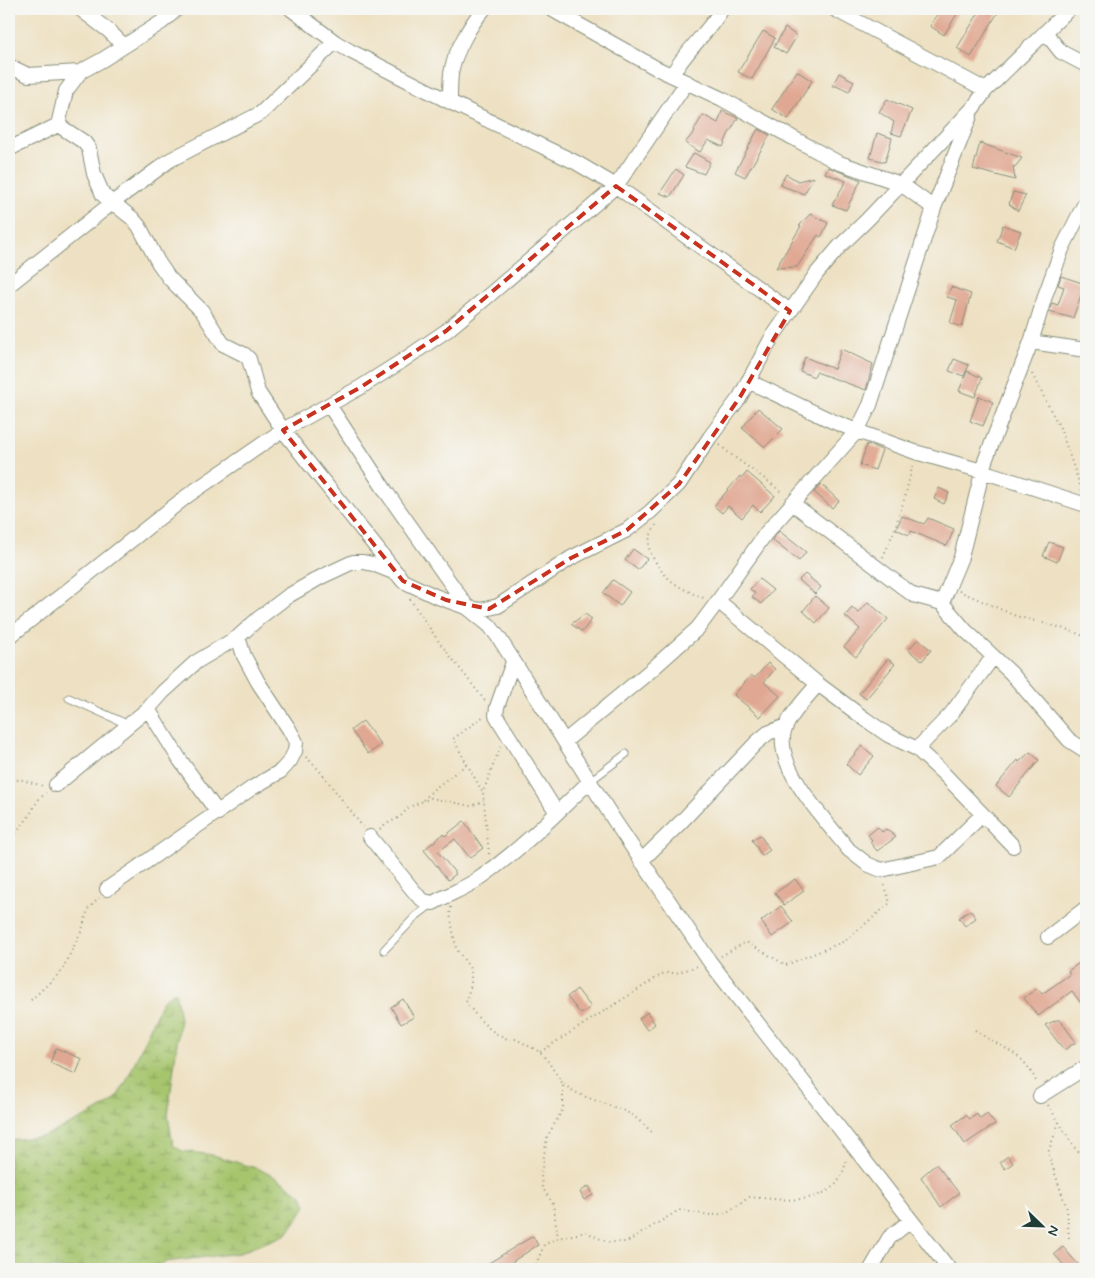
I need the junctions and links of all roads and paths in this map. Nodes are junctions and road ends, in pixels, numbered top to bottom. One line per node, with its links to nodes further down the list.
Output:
1 (80, 9): 11 (street)
2 (177, 9): 11 (street)
3 (291, 9): 10 (street)
4 (484, 9): 18 (street)
5 (551, 9): 15 (street)
6 (722, 9): 15 (street)
7 (834, 9): 17 (street)
8 (1069, 9): 9 (street)
9 (1045, 32): 12 (street); 17 (street)
10 (335, 42): 18 (street); 25 (street)
11 (124, 46): 14 (street)
12 (1086, 65)
13 (9, 66): 14 (street)
14 (80, 72): 20 (street)
15 (672, 75): 16 (street)
16 (687, 82): 22 (street); 23 (street)
17 (986, 90): 19 (street)
18 (450, 102): 23 (street)
19 (973, 108): 22 (street); 26 (street)
20 (58, 125): 21 (street); 25 (street)
21 (9, 149)
22 (900, 184): 26 (street); 28 (street)
23 (616, 186): 28 (street); 33 (street)
24 (1086, 201): 29 (street)
25 (112, 203): 27 (street); 34 (street)
26 (934, 208): 35 (street)
27 (9, 285)
28 (790, 311): 32 (street)
29 (1031, 342): 30 (street); 31 (street)
30 (1086, 350)
31 (1024, 359): 38 (street); 39 (path)
32 (748, 381): 35 (street); 36 (street)
33 (329, 405): 34 (street); 47 (street)
34 (283, 430): 43 (street); 48 (street)
35 (857, 431): 37 (street); 40 (street)
36 (710, 437): 40 (path); 47 (street)
37 (916, 452): 38 (street); 42 (path)
38 (982, 471): 39 (street); 44 (street)
39 (1084, 498)
40 (792, 503): 42 (street); 45 (street)
41 (656, 524): 45 (path)
42 (880, 569): 46 (street)
43 (401, 577): 47 (street); 49 (street); 56 (path)
44 (950, 587): 46 (street); 50 (path)
45 (718, 601): 53 (street); 60 (street)
46 (942, 604): 51 (street)
47 (468, 608): 52 (street)
48 (9, 637)
49 (238, 637): 55 (street); 62 (street)
50 (1086, 637)
51 (993, 657): 61 (street); 63 (street)
52 (513, 662): 56 (street); 60 (street)
53 (818, 684): 58 (street); 61 (street)
54 (69, 698): 57 (lane)
55 (148, 708): 57 (street); 72 (street)
56 (494, 712): 59 (street); 65 (path)
57 (129, 725): 67 (street)
58 (786, 726): 78 (street); 80 (street)
59 (506, 732): 69 (path); 73 (street)
60 (565, 741): 66 (street)
61 (917, 749): 74 (street)
62 (295, 751): 72 (street); 75 (path)
63 (1086, 751)
64 (626, 754): 66 (lane)
65 (467, 764): 69 (path); 71 (path)
66 (590, 781): 73 (street); 78 (street)
67 (56, 785): 68 (path); 76 (path)
68 (9, 786)
69 (483, 792): 70 (path)
70 (484, 801): 71 (path); 79 (path)
71 (422, 802): 75 (path)
72 (218, 813): 81 (street)
73 (557, 813): 79 (street)
74 (982, 815): 77 (street); 80 (street)
75 (370, 837): 83 (street)
76 (9, 840)
77 (1013, 846)
78 (641, 861): 87 (street)
79 (491, 869): 82 (street)
80 (881, 870): 87 (path)
81 (107, 888): 88 (path)
82 (458, 890): 83 (street); 89 (path)
83 (432, 903): 86 (lane)
84 (1086, 908): 85 (street)
85 (1048, 938)
86 (384, 950)
87 (710, 962): 89 (path); 95 (street)
88 (32, 1000)
89 (540, 1052): 91 (path)
90 (1086, 1067): 92 (street)
91 (563, 1084): 94 (path); 97 (path)
92 (1040, 1096)
93 (1059, 1122): 98 (path)
94 (653, 1133)
95 (851, 1144): 96 (street); 97 (path)
96 (910, 1221): 100 (street); 101 (street)
97 (558, 1238): 99 (path)
98 (1069, 1240)
99 (534, 1269)
100 (871, 1269)
101 (949, 1269)

